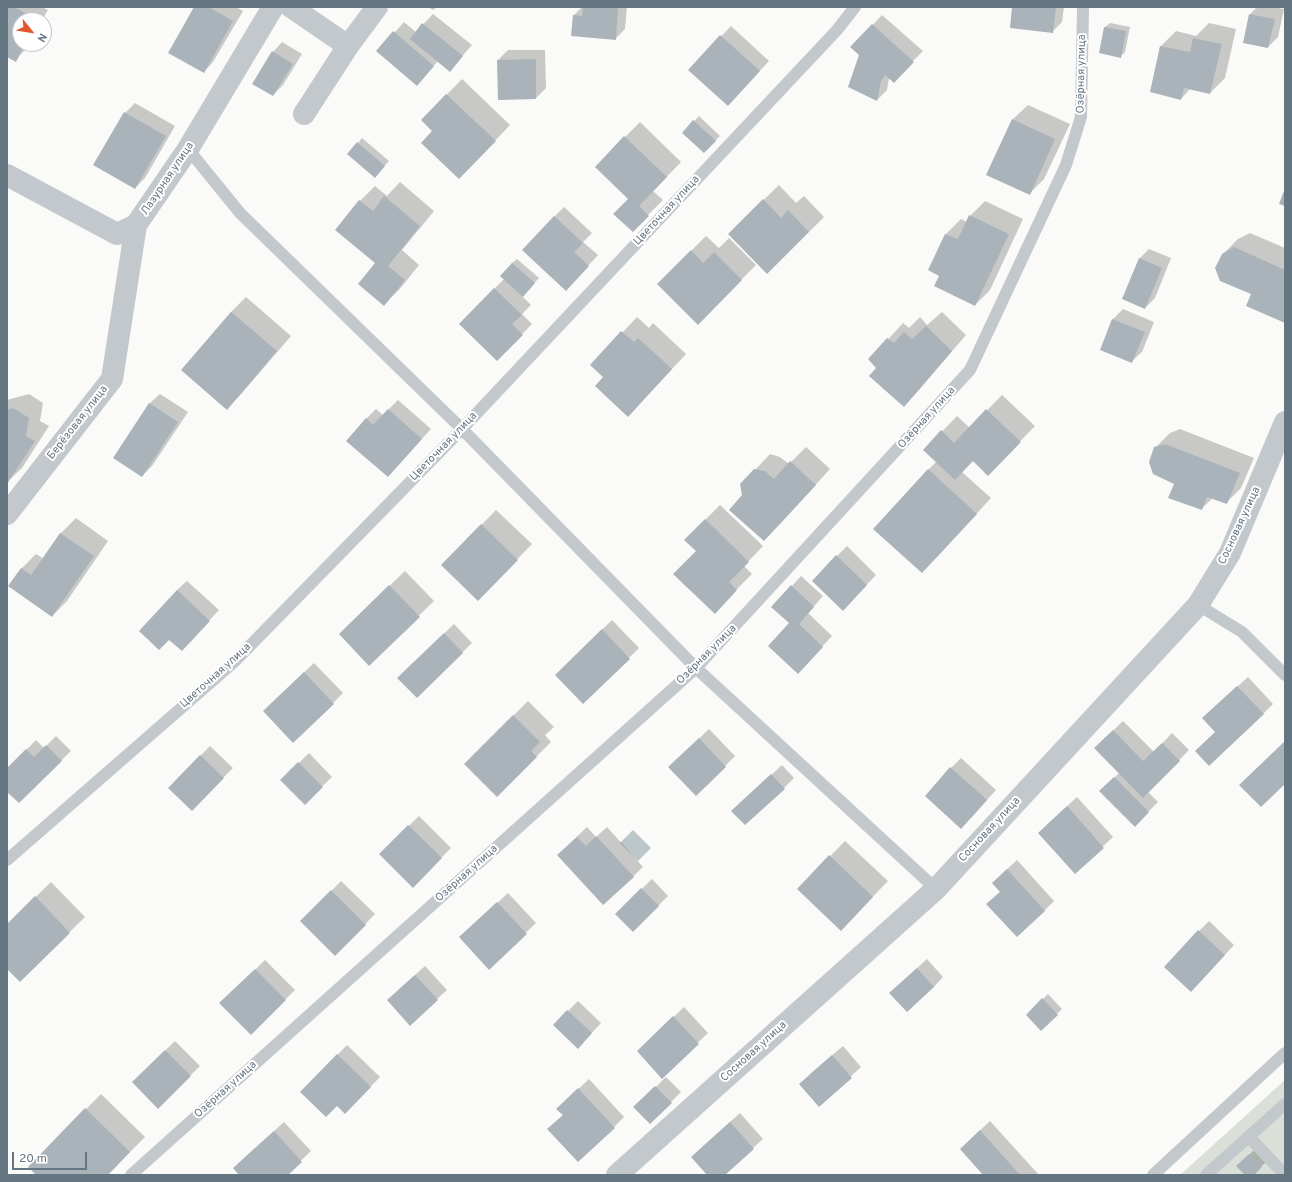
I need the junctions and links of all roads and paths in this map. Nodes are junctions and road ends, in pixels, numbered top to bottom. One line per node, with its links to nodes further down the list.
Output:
1 (273, 7): 8 (street, Лазурная улица)
2 (292, 7): 6 (street)
3 (377, 7): 6 (street)
4 (855, 7): 12 (lane, Цветочная улица)
5 (1083, 7): 15 (lane, Озёрная улица)
6 (348, 46): 7 (street)
7 (304, 114)
8 (188, 149): 10 (street, Лазурная улица); 12 (lane)
9 (7, 175): 10 (street, Лазурная улица)
10 (136, 224): 13 (street, Берёзовая улица)
11 (1285, 422): 14 (street, Сосновая улица)
12 (462, 429): 15 (lane); 17 (lane, Цветочная улица)
13 (7, 514)
14 (1198, 605): 16 (lane); 18 (street, Сосновая улица)
15 (696, 668): 18 (lane); 22 (lane, Озёрная улица)
16 (1285, 675)
17 (7, 860)
18 (936, 889): 23 (street, Сосновая улица)
19 (1285, 1053): 24 (lane)
20 (1285, 1104): 21 (lane)
21 (1249, 1137): 25 (lane); 26 (lane)
22 (131, 1175)
23 (617, 1175)
24 (1153, 1175)
25 (1206, 1175)
26 (1285, 1175)

